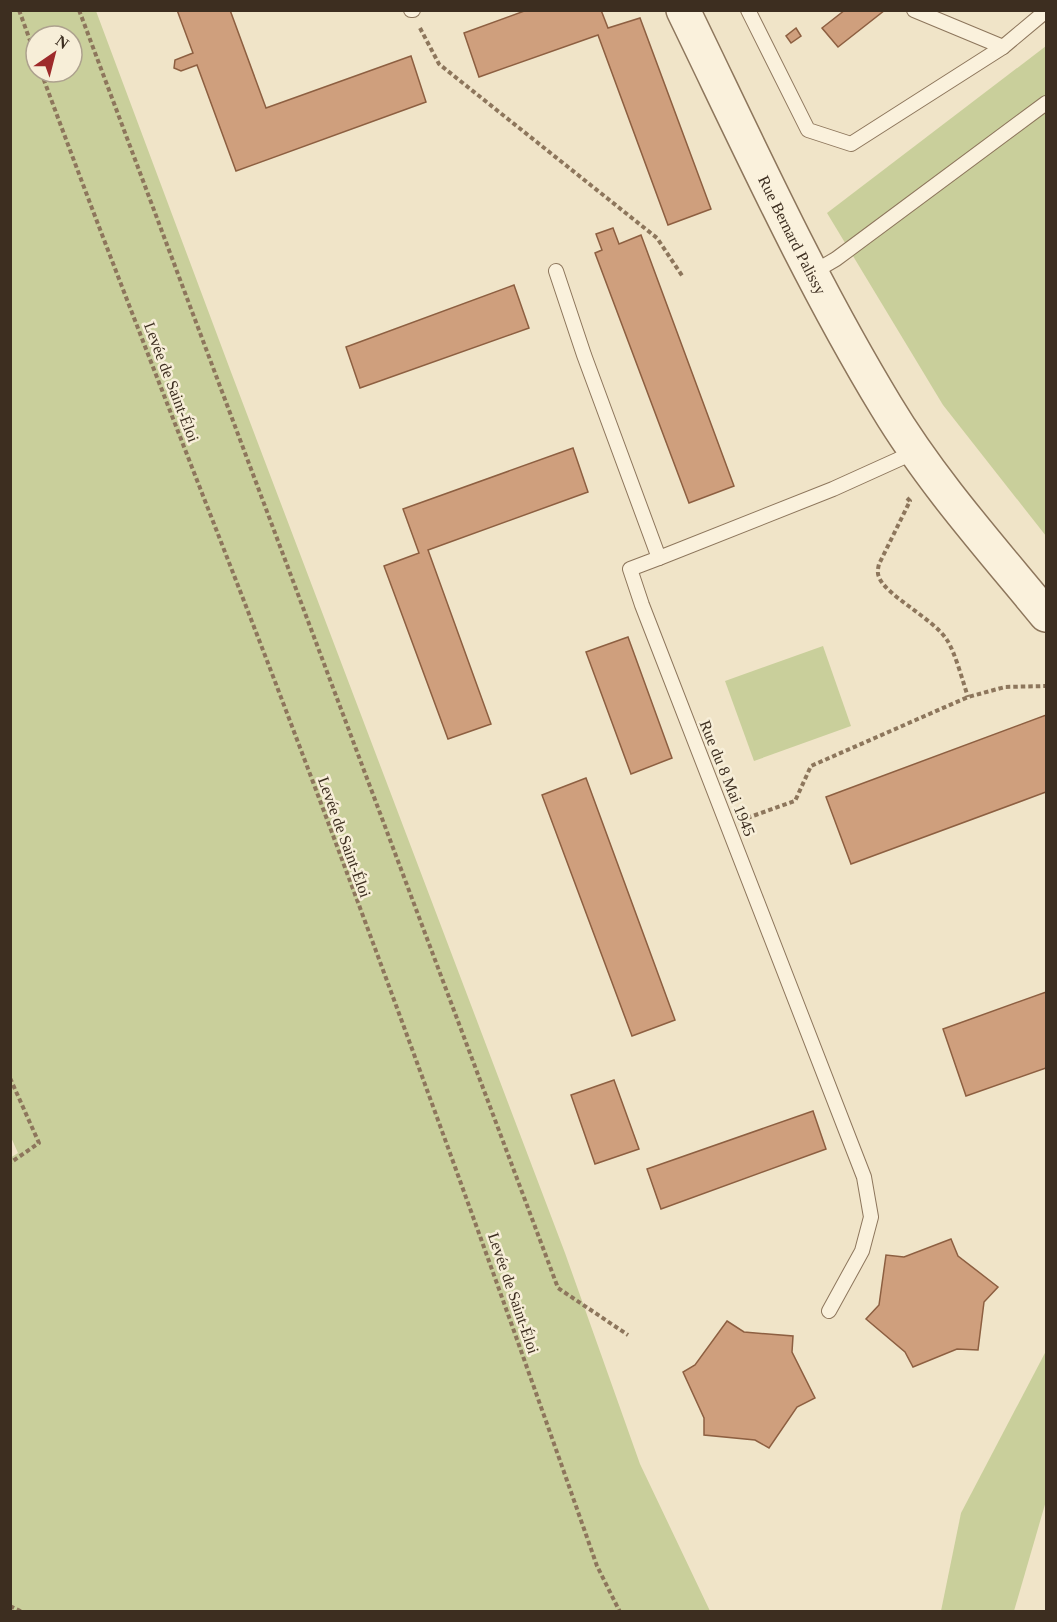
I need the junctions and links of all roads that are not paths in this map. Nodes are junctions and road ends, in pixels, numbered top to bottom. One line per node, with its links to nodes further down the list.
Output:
1 (683, 10): 8 (street, Rue Bernard Palissy)
2 (748, 10): 5 (lane)
3 (914, 10): 5 (lane)
4 (1047, 11): 5 (lane)
5 (1003, 47)
6 (1047, 103): 8 (lane)
7 (556, 271): 10 (lane)
8 (812, 273): 9 (street, Rue Bernard Palissy)
9 (917, 452): 10 (lane); 11 (street, Rue Bernard Palissy)
10 (659, 558): 12 (lane, Rue du 8 Mai 1945)
11 (1047, 615)
12 (829, 1311)

